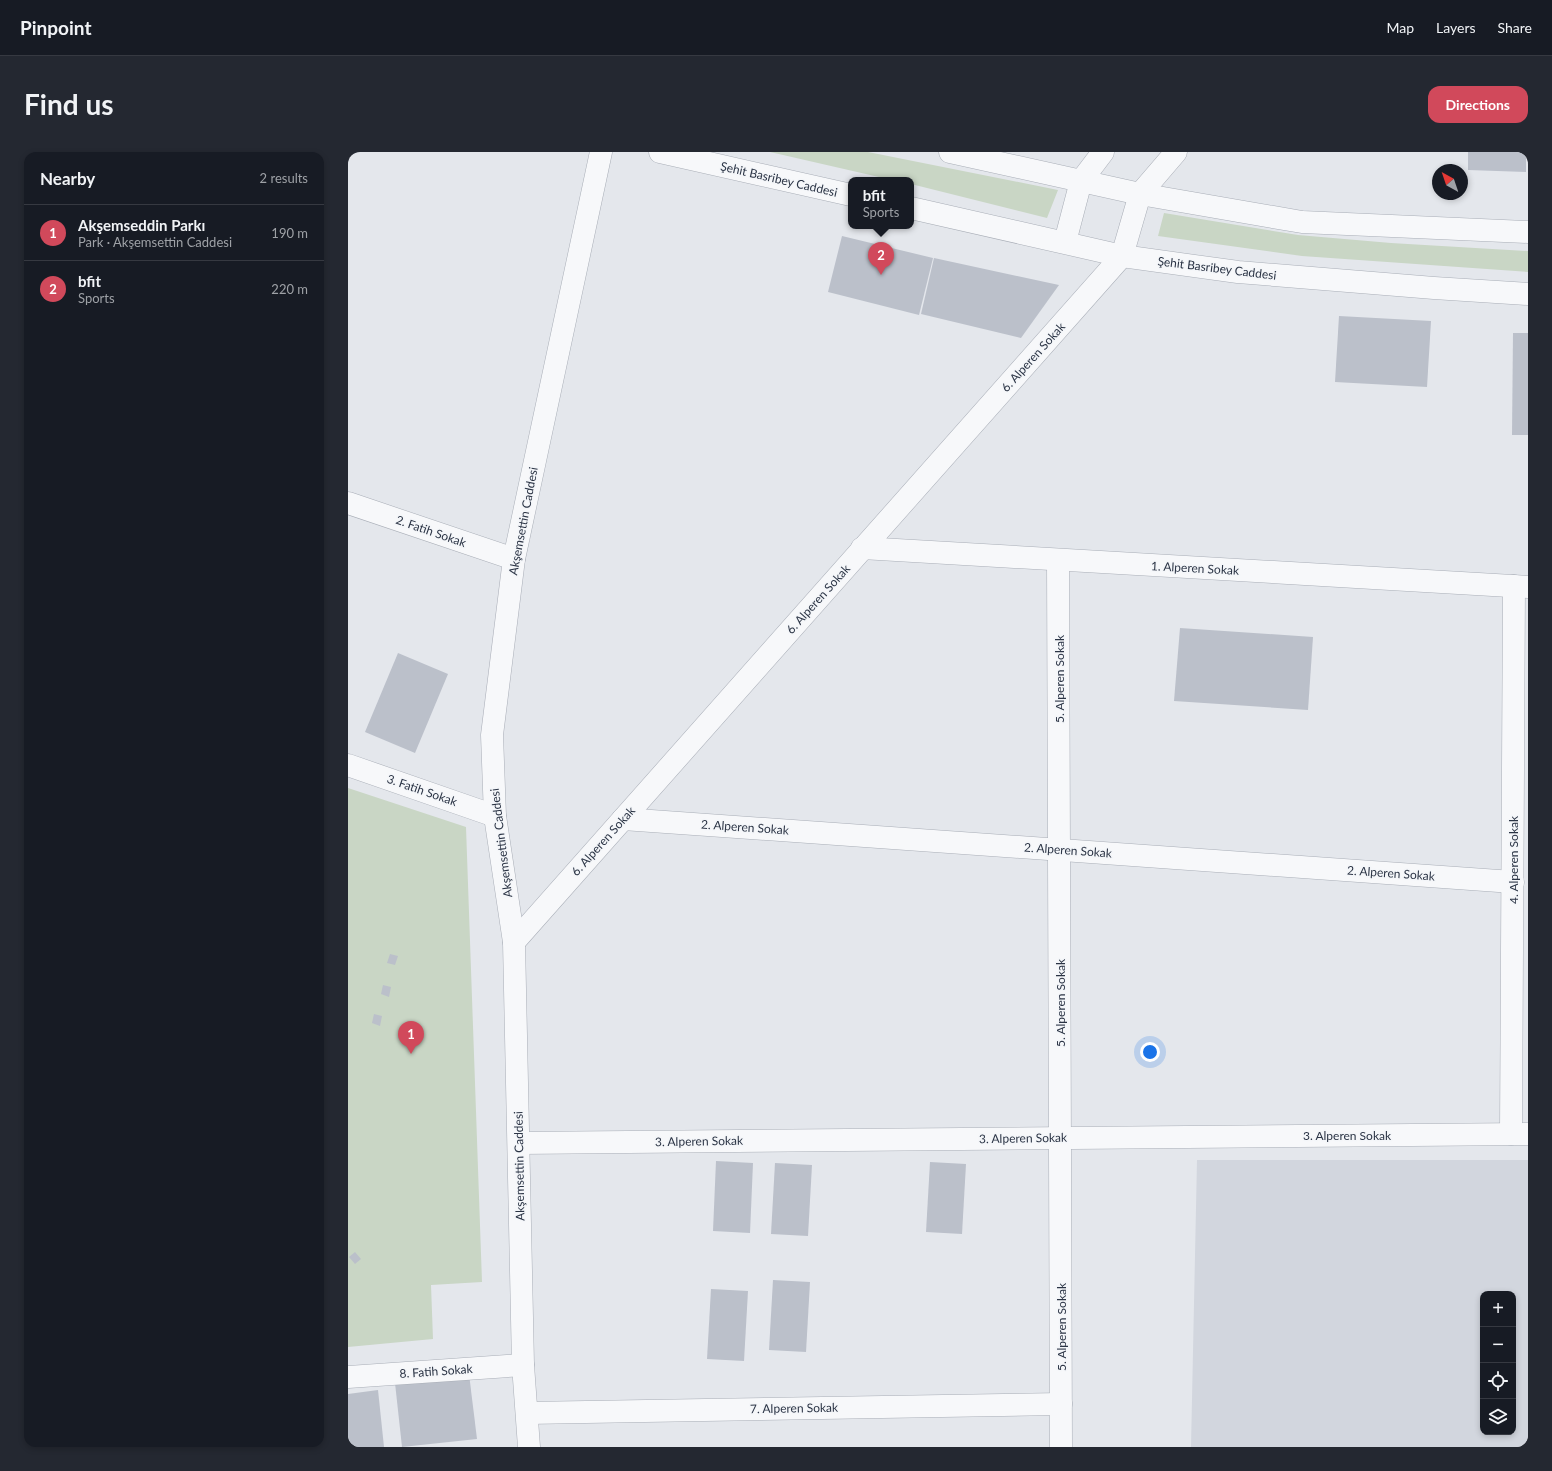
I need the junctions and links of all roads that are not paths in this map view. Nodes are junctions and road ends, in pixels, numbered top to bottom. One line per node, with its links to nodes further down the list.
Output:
1 (601, 152): 16 (street, Akşemsettin Caddesi)
2 (660, 152): 7 (street, Şehit Basribey Caddesi)
3 (950, 152): 6 (street)
4 (1103, 152): 6 (street)
5 (1176, 152): 8 (street)
6 (1081, 181): 8 (street); 11 (street)
7 (848, 194)
8 (1140, 194): 10 (street); 12 (street)
9 (914, 209): 11 (street, Şehit Basribey Caddesi)
10 (1528, 232)
11 (1065, 242): 12 (street, Şehit Basribey Caddesi)
12 (1122, 256): 13 (street, Şehit Basribey Caddesi); 15 (street, 6. Alperen Sokak)
13 (1528, 294)
14 (348, 503): 16 (street, 2. Fatih Sokak)
15 (862, 548): 17 (street, 1. Alperen Sokak); 21 (street, 6. Alperen Sokak)
16 (514, 559): 20 (street, Akşemsettin Caddesi)
17 (1058, 560): 18 (street, 1. Alperen Sokak); 22 (street, 5. Alperen Sokak)
18 (1521, 586): 23 (street, 4. Alperen Sokak)
19 (348, 765): 20 (street, 3. Fatih Sokak)
20 (495, 816): 24 (street, Akşemsettin Caddesi)
21 (623, 819): 22 (street, 2. Alperen Sokak); 24 (street, 6. Alperen Sokak)
22 (1060, 850): 23 (street, 2. Alperen Sokak); 26 (street, 5. Alperen Sokak)
23 (1513, 882): 25 (street, 4. Alperen Sokak)
24 (514, 942): 27 (street, Akşemsettin Caddesi)
25 (1520, 1134): 26 (street, 3. Alperen Sokak)
26 (1060, 1138): 27 (street, 3. Alperen Sokak); 30 (street, 5. Alperen Sokak)
27 (519, 1143): 28 (street, Akşemsettin Caddesi)
28 (523, 1365): 29 (street, 8. Fatih Sokak); 31 (street, Akşemsettin Caddesi)
29 (348, 1377)
30 (1061, 1404): 31 (street, 7. Alperen Sokak); 33 (street, 5. Alperen Sokak)
31 (527, 1413): 32 (street, Akşemsettin Caddesi)
32 (529, 1447)
33 (1061, 1447)

